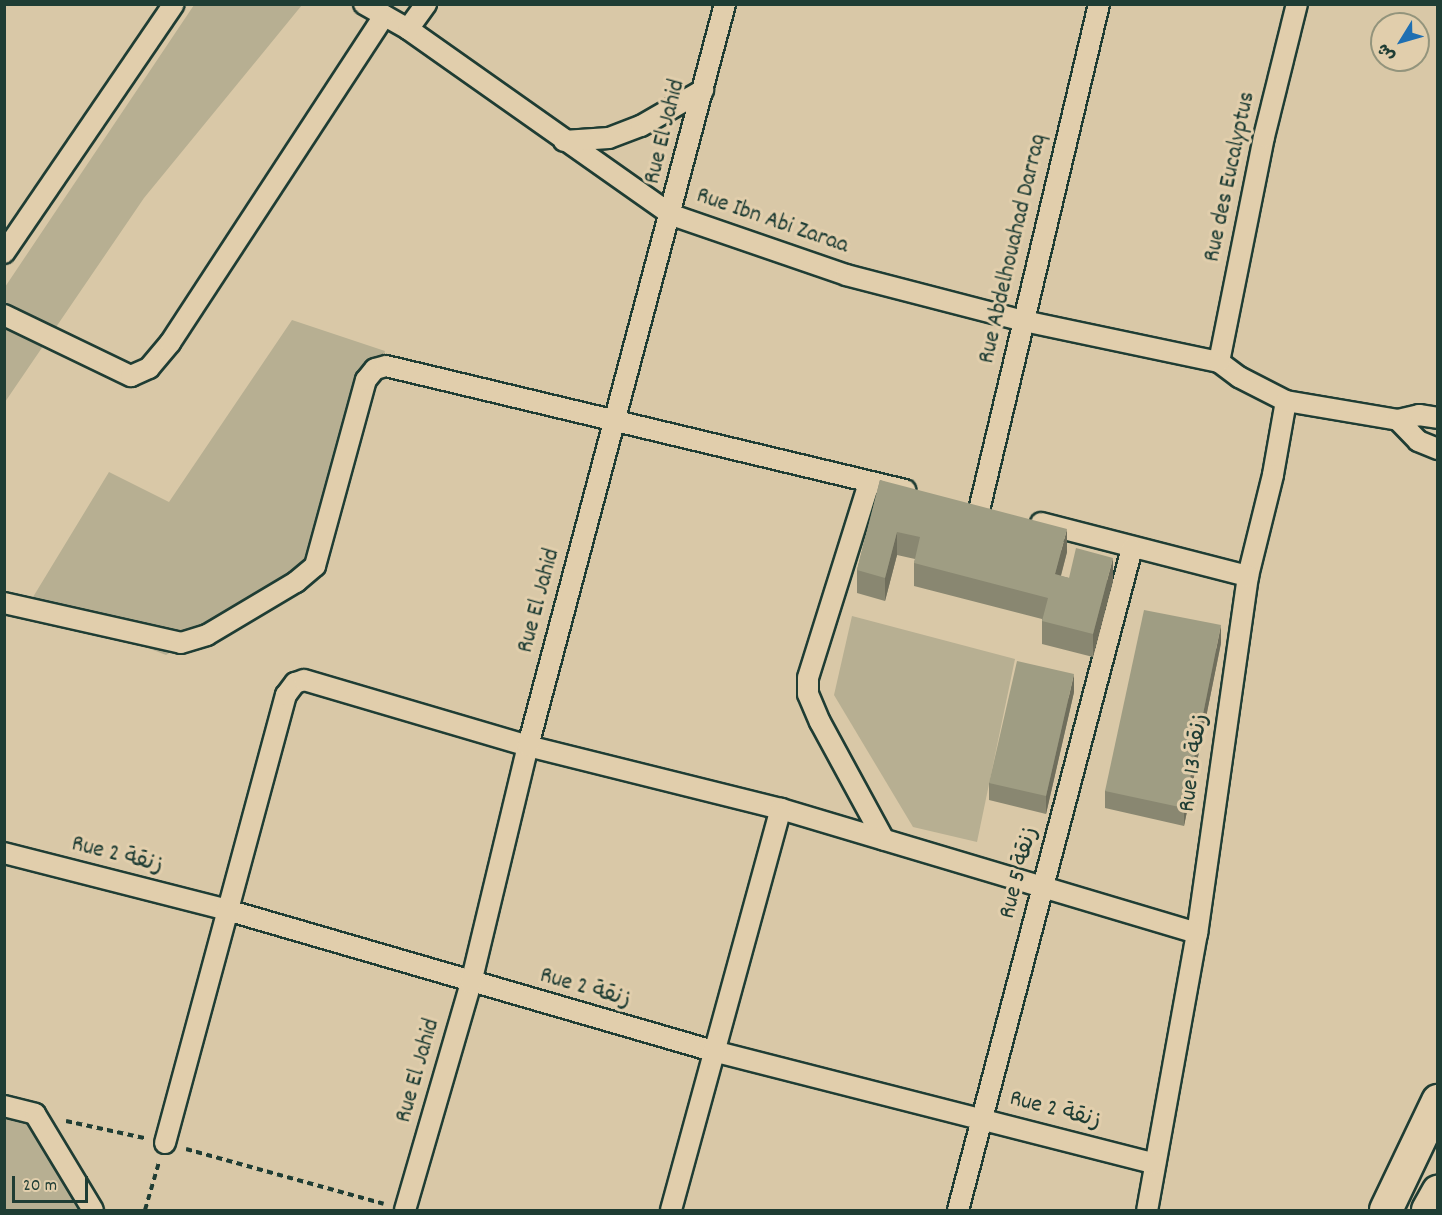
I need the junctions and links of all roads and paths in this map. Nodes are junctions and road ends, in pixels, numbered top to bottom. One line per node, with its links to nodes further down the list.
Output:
1 (174, 4): 12 (street)
2 (364, 4): 7 (street, Rue Ibn Abi Zaraa)
3 (426, 4): 8 (street)
4 (725, 4): 9 (street, Rue El Jahid)
5 (1099, 4): 14 (street, Rue Abdelhouahad Darraq)
6 (1297, 4): 15 (street, Rue des Eucalyptus)
7 (384, 16): 8 (street, Rue Ibn Abi Zaraa); 13 (street)
8 (408, 29): 10 (street, Rue Ibn Abi Zaraa)
9 (704, 90): 10 (street); 11 (street, Rue El Jahid)
10 (564, 141): 11 (street, Rue Ibn Abi Zaraa)
11 (672, 215): 14 (street, Rue Ibn Abi Zaraa); 19 (street, Rue El Jahid)
12 (4, 253)
13 (4, 315)
14 (1024, 321): 15 (street, Rue Ibn Abi Zaraa); 24 (street, Rue Abdelhouahad Darraq)
15 (1219, 362): 16 (street)
16 (1286, 401): 18 (street); 28 (street, Rue 13 زنقة)
17 (1437, 418): 18 (street)
18 (1398, 420): 20 (street)
19 (615, 421): 21 (street); 29 (street); 30 (street, Rue El Jahid)
20 (1437, 449)
21 (869, 483): 22 (street); 32 (street)
22 (924, 495)
23 (958, 502): 24 (street)
24 (980, 506): 25 (street)
25 (1001, 512)
26 (1023, 518): 27 (street)
27 (1132, 548): 28 (street); 34 (street, Rue 5 زنقة)
28 (1248, 576): 36 (street, Rue 13 زنقة)
29 (4, 603)
30 (528, 746): 31 (street); 35 (street); 37 (street, Rue El Jahid)
31 (781, 809): 32 (street); 38 (street)
32 (884, 840): 34 (street)
33 (4, 853): 35 (street, Rue 2 زنقة)
34 (1043, 887): 36 (street); 42 (street, Rue 5 زنقة)
35 (227, 910): 37 (street, Rue 2 زنقة); 43 (street)
36 (1197, 933): 44 (street, Rue 13 زنقة)
37 (471, 983): 38 (street, Rue 2 زنقة); 48 (street, Rue El Jahid)
38 (713, 1051): 42 (street, Rue 2 زنقة); 49 (street)
39 (1437, 1101): 52 (main road)
40 (4, 1106): 41 (street)
41 (34, 1114): 43 (path); 46 (street)
42 (982, 1118): 44 (street, Rue 2 زنقة); 50 (street, Rue 5 زنقة)
43 (165, 1143): 47 (path); 48 (path)
44 (1155, 1164): 51 (street, Rue 13 زنقة)
45 (1437, 1192): 53 (main road)
46 (93, 1210)
47 (145, 1210)
48 (406, 1210)
49 (671, 1210)
50 (958, 1210)
51 (1147, 1210)
52 (1386, 1210)
53 (1428, 1210)

